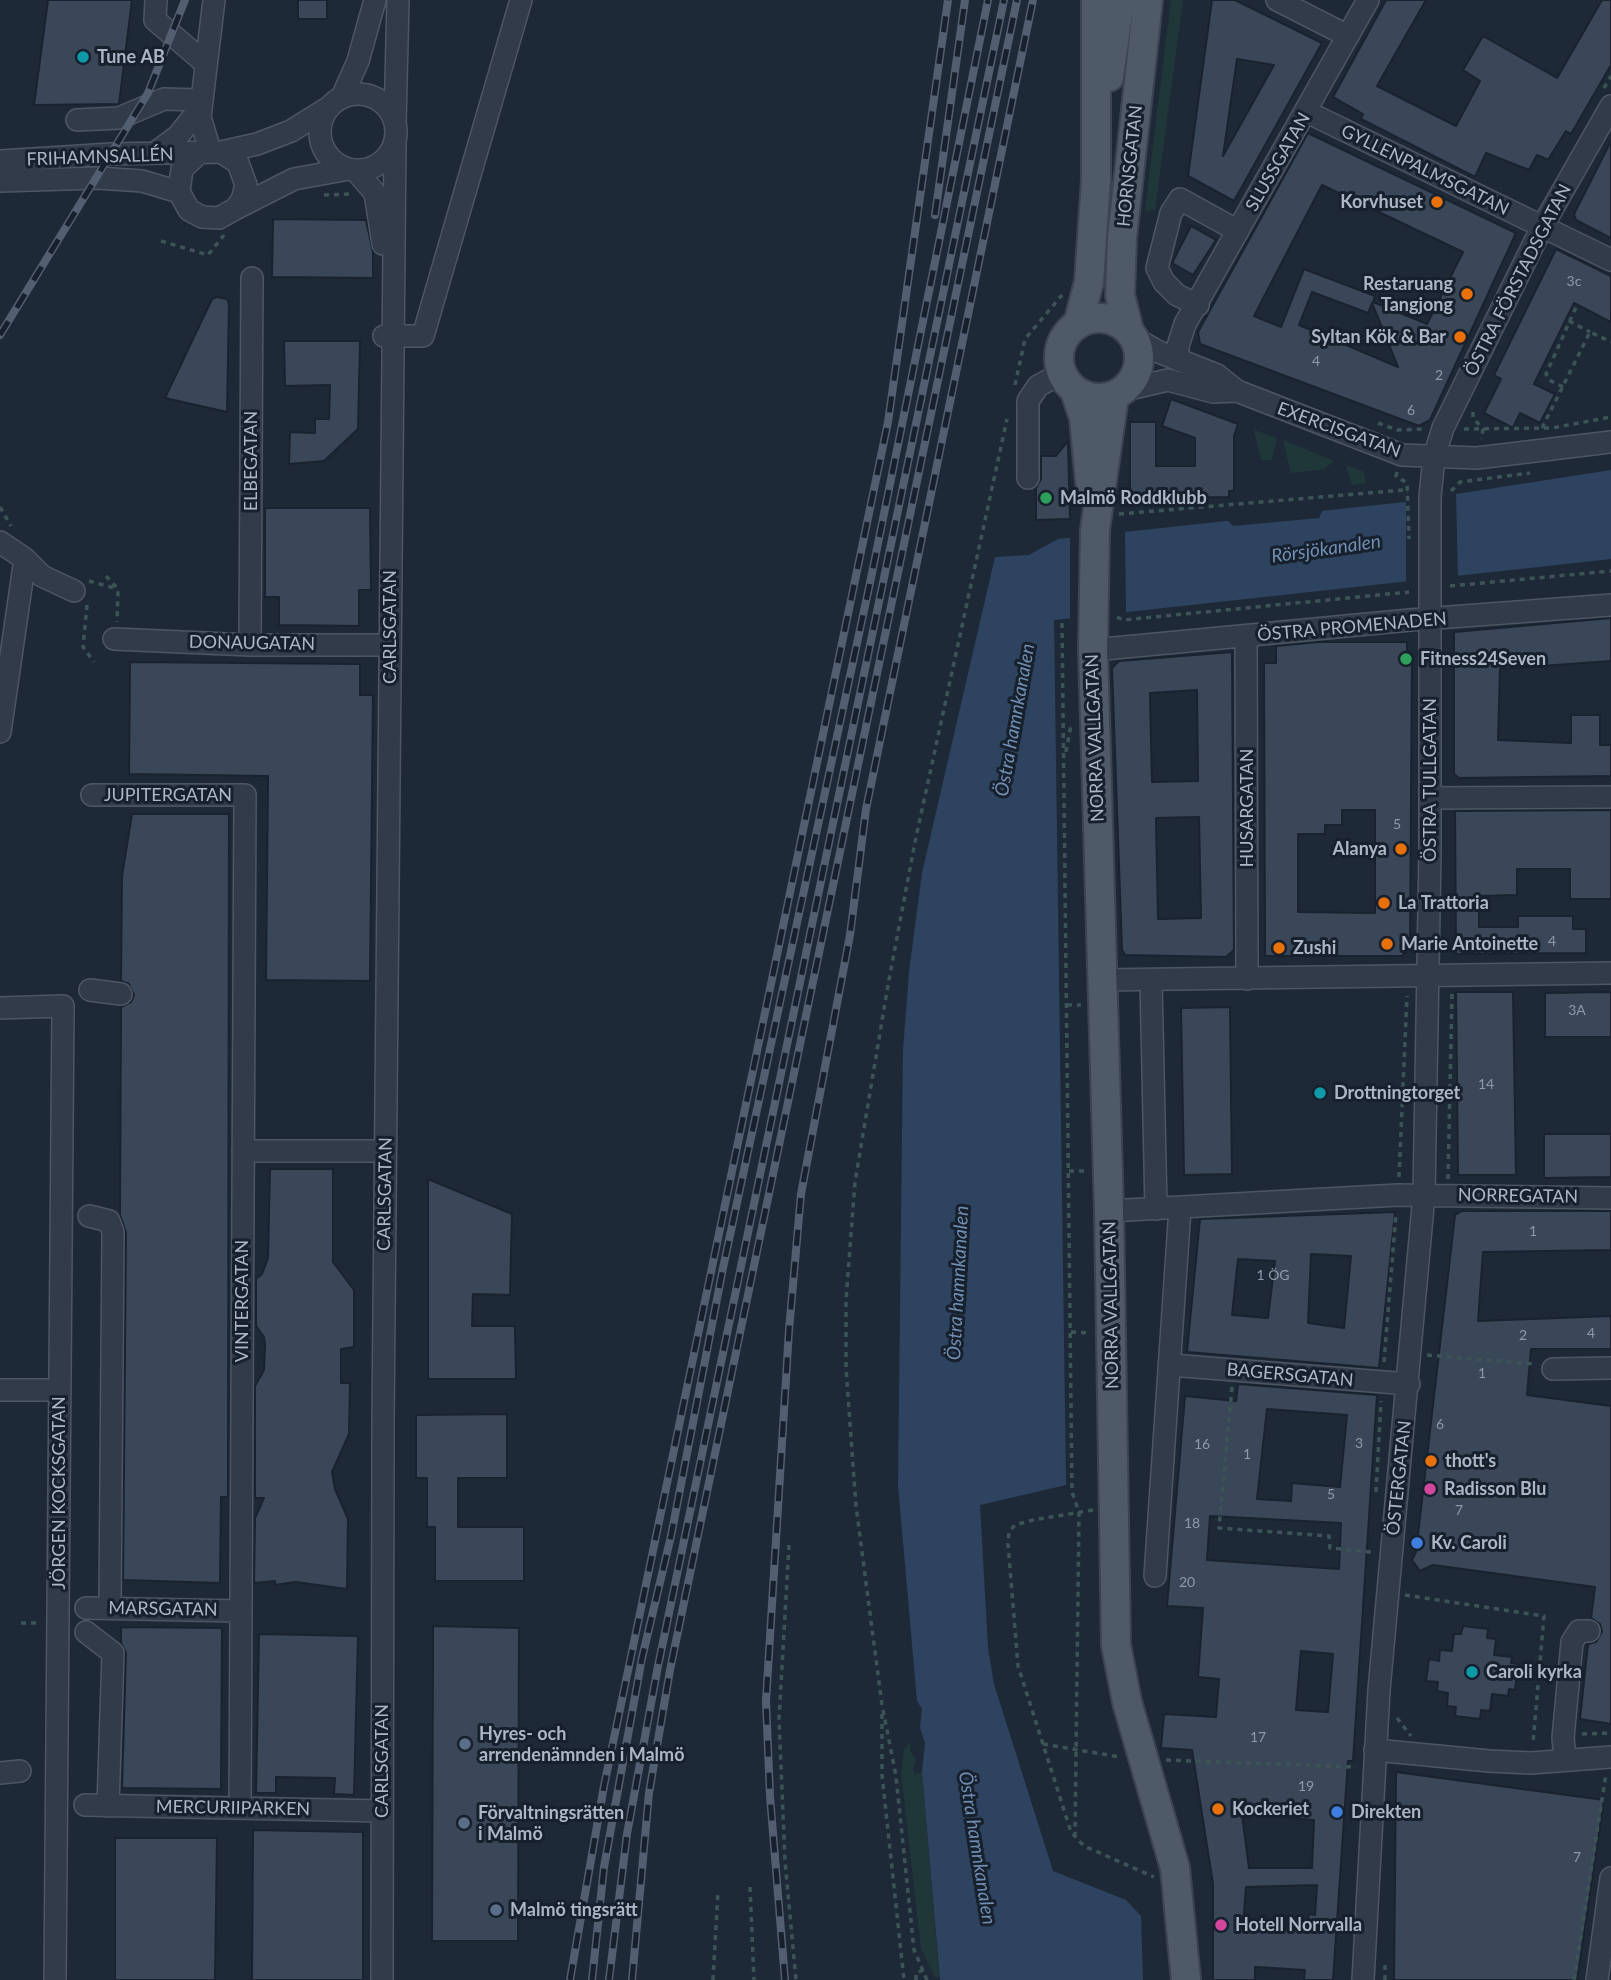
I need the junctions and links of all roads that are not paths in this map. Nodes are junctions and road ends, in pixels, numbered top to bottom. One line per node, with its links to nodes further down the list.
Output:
1 (156, 0): 12 (street)
2 (214, 0): 12 (street)
3 (375, 0): 13 (street)
4 (398, 0): 18 (street, CARLSGATAN)
5 (522, 0): 34 (street)
6 (1096, 0): 23 (main road, HORNSGATAN)
7 (1120, 0): 23 (main road)
8 (1148, 0): 33 (main road, HORNSGATAN)
9 (1277, 0): 11 (street)
10 (1368, 0): 11 (street, SLUSSGATAN)
11 (1348, 36): 16 (street, SLUSSGATAN)
12 (205, 63): 14 (street)
13 (335, 102): 18 (street); 19 (street, FRIHAMNSALLÉN); 22 (street)
14 (201, 103): 17 (street); 19 (street); 20 (street)
15 (1611, 106): 27 (street, ÖSTRA FÖRSTADSGATAN)
16 (1307, 112): 27 (street, GYLLENPALMSGATAN); 28 (street, SLUSSGATAN)
17 (77, 120)
18 (395, 132): 22 (street); 34 (street, CARLSGATAN)
19 (210, 152): 20 (street, FRIHAMNSALLÉN); 25 (street); 26 (street)
20 (155, 153): 21 (street, FRIHAMNSALLÉN)
21 (0, 161)
22 (352, 170): 26 (street); 34 (street, CARLSGATAN)
23 (1096, 180): 32 (main road, HORNSGATAN)
24 (0, 181): 25 (street, FRIHAMNSALLÉN)
25 (179, 192): 26 (street)
26 (235, 209)
27 (1542, 228): 29 (street, GYLLENPALMSGATAN); 40 (street, ÖSTRA FÖRSTADSGATAN)
28 (1238, 231): 31 (street, SLUSSGATAN); 31 (street)
29 (1611, 260)
30 (252, 278): 50 (street, ELBEGATAN)
31 (1198, 305): 35 (street, SLUSSGATAN)
32 (1078, 324): 33 (main road); 36 (main road, HORNSGATAN)
33 (1132, 334): 35 (street, EXERCISGATAN); 38 (main road, HORNSGATAN)
34 (388, 336): 51 (street, CARLSGATAN)
35 (1178, 360): 37 (street, EXERCISGATAN)
36 (1068, 382): 38 (main road); 41 (street); 42 (main road, HORNSGATAN)
37 (1237, 391): 38 (street, EXERCISGATAN); 40 (street, EXERCISGATAN)
38 (1119, 393): 42 (main road, HORNSGATAN)
39 (1611, 442): 40 (street, EXERCISGATAN)
40 (1434, 457): 47 (street, ÖSTRA TULLGATAN)
41 (1028, 478)
42 (1095, 530): 52 (main road, NORRA VALLGATAN)
43 (0, 542): 44 (street)
44 (25, 559): 45 (street); 53 (street)
45 (82, 586)
46 (1611, 605): 47 (street, ÖSTRA PROMENADEN)
47 (1431, 619): 48 (street, ÖSTRA PROMENADEN); 57 (street, ÖSTRA TULLGATAN)
48 (1246, 637): 52 (street, ÖSTRA PROMENADEN); 60 (street, HUSARGATAN)
49 (114, 639): 50 (street, DONAUGATAN)
50 (250, 645): 51 (street, DONAUGATAN)
51 (390, 645): 67 (street, CARLSGATAN)
52 (1093, 650): 61 (main road, NORRA VALLGATAN)
53 (0, 732)
54 (92, 795): 55 (street, JUPITERGATAN)
55 (245, 795): 66 (street, VINTERGATAN)
56 (1611, 797): 57 (street)
57 (1430, 798): 59 (street, ÖSTRA TULLGATAN)
58 (1611, 972): 59 (street)
59 (1419, 976): 60 (street); 68 (street, ÖSTERGATAN)
60 (1247, 979): 62 (street)
61 (1102, 980): 62 (street); 72 (main road, NORRA VALLGATAN)
62 (1151, 980): 71 (street)
63 (90, 990): 64 (street)
64 (121, 994)
65 (0, 1008): 79 (street, JÖRGEN KOCKSGATAN)
66 (243, 1150): 67 (street); 83 (street, VINTERGATAN)
67 (385, 1151): 92 (street, CARLSGATAN)
68 (1424, 1195): 69 (street, NORREGATAN); 70 (street); 77 (street, ÖSTERGATAN)
69 (1611, 1198)
70 (1180, 1208): 71 (street); 74 (street)
71 (1156, 1209): 72 (street)
72 (1109, 1211): 96 (main road, NORRA VALLGATAN)
73 (89, 1216): 81 (street)
74 (1171, 1365): 77 (street, BAGERSGATAN); 80 (street)
75 (1611, 1368): 76 (street)
76 (1552, 1369)
77 (1409, 1384): 87 (street, ÖSTERGATAN)
78 (0, 1390): 79 (street)
79 (60, 1390): 94 (street, JÖRGEN KOCKSGATAN)
80 (1155, 1576)
81 (110, 1607): 82 (street, MARSGATAN); 83 (street, MARSGATAN)
82 (86, 1608)
83 (240, 1611): 91 (street, VINTERGATAN)
84 (86, 1632): 90 (street)
85 (1589, 1632): 86 (street)
86 (1564, 1748): 87 (street); 88 (street)
87 (1376, 1750): 97 (street, ÖSTERGATAN)
88 (1608, 1765)
89 (85, 1805): 90 (street, MERCURIIPARKEN)
90 (108, 1806): 91 (street, MERCURIIPARKEN)
91 (240, 1807): 92 (street, MERCURIIPARKEN)
92 (382, 1811): 95 (street, CARLSGATAN)
93 (1611, 1878): 98 (street)
94 (55, 1980)
95 (382, 1980)
96 (1186, 1980)
97 (1363, 1980)
98 (1597, 1980)

